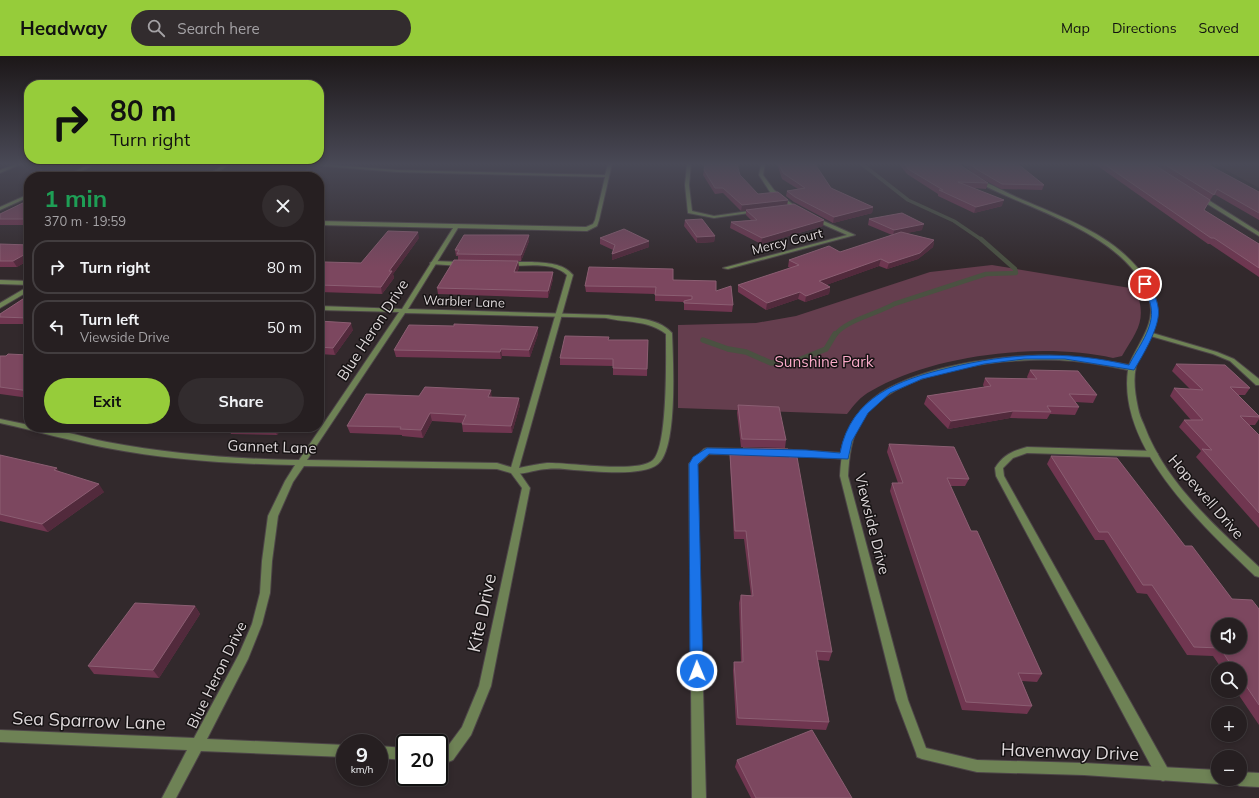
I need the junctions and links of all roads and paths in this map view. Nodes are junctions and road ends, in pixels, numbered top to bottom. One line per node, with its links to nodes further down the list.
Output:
1 (21, 199): 9 (street)
2 (602, 199): 14 (street)
3 (688, 199): 10 (street)
4 (782, 199): 7 (street)
5 (1015, 199): 27 (street, Hopewell Drive)
6 (1202, 199): 15 (street)
7 (792, 207): 8 (street); 11 (street)
8 (785, 208)
9 (0, 209)
10 (764, 210)
11 (804, 213)
12 (809, 216): 19 (street, Mercy Court)
13 (324, 223): 14 (street)
14 (456, 227): 16 (street, Blue Heron Drive)
15 (1259, 234)
16 (433, 263): 17 (street); 25 (street, Blue Heron Drive)
17 (470, 264)
18 (500, 264): 26 (street)
19 (726, 268)
20 (0, 282): 21 (street)
21 (24, 283)
22 (24, 291): 23 (street)
23 (0, 306)
24 (324, 308): 25 (street, Warbler Lane)
25 (404, 310): 26 (street, Warbler Lane); 32 (street, Blue Heron Drive)
26 (559, 316): 38 (street); 38 (street, Warbler Lane)
27 (1149, 334): 28 (street, Hopewell Drive); 29 (street)
28 (1131, 368): 35 (street, Hopewell Drive); 36 (street, Viewside Drive)
29 (1259, 383)
30 (0, 421): 31 (street, Gannet Lane)
31 (24, 426)
32 (324, 430)
33 (51, 432): 37 (street, Gannet Lane)
34 (323, 432): 37 (street, Blue Heron Drive)
35 (1154, 454): 39 (street, Hopewell Drive); 45 (street)
36 (844, 456): 44 (street, Viewside Drive); 50 (street)
37 (302, 463): 38 (street, Gannet Lane); 41 (street, Blue Heron Drive)
38 (514, 471): 43 (street, Kite Drive)
39 (1259, 573)
40 (0, 736): 41 (street, Sea Sparrow Lane)
41 (199, 743): 42 (street, Sea Sparrow Lane); 49 (street, Blue Heron Drive)
42 (336, 751)
43 (448, 751)
44 (922, 753): 45 (street, Havenway Drive)
45 (1163, 774): 46 (street, Havenway Drive)
46 (1211, 777)
47 (1247, 779): 48 (street)
48 (1259, 780)
49 (169, 798)
50 (698, 798)

